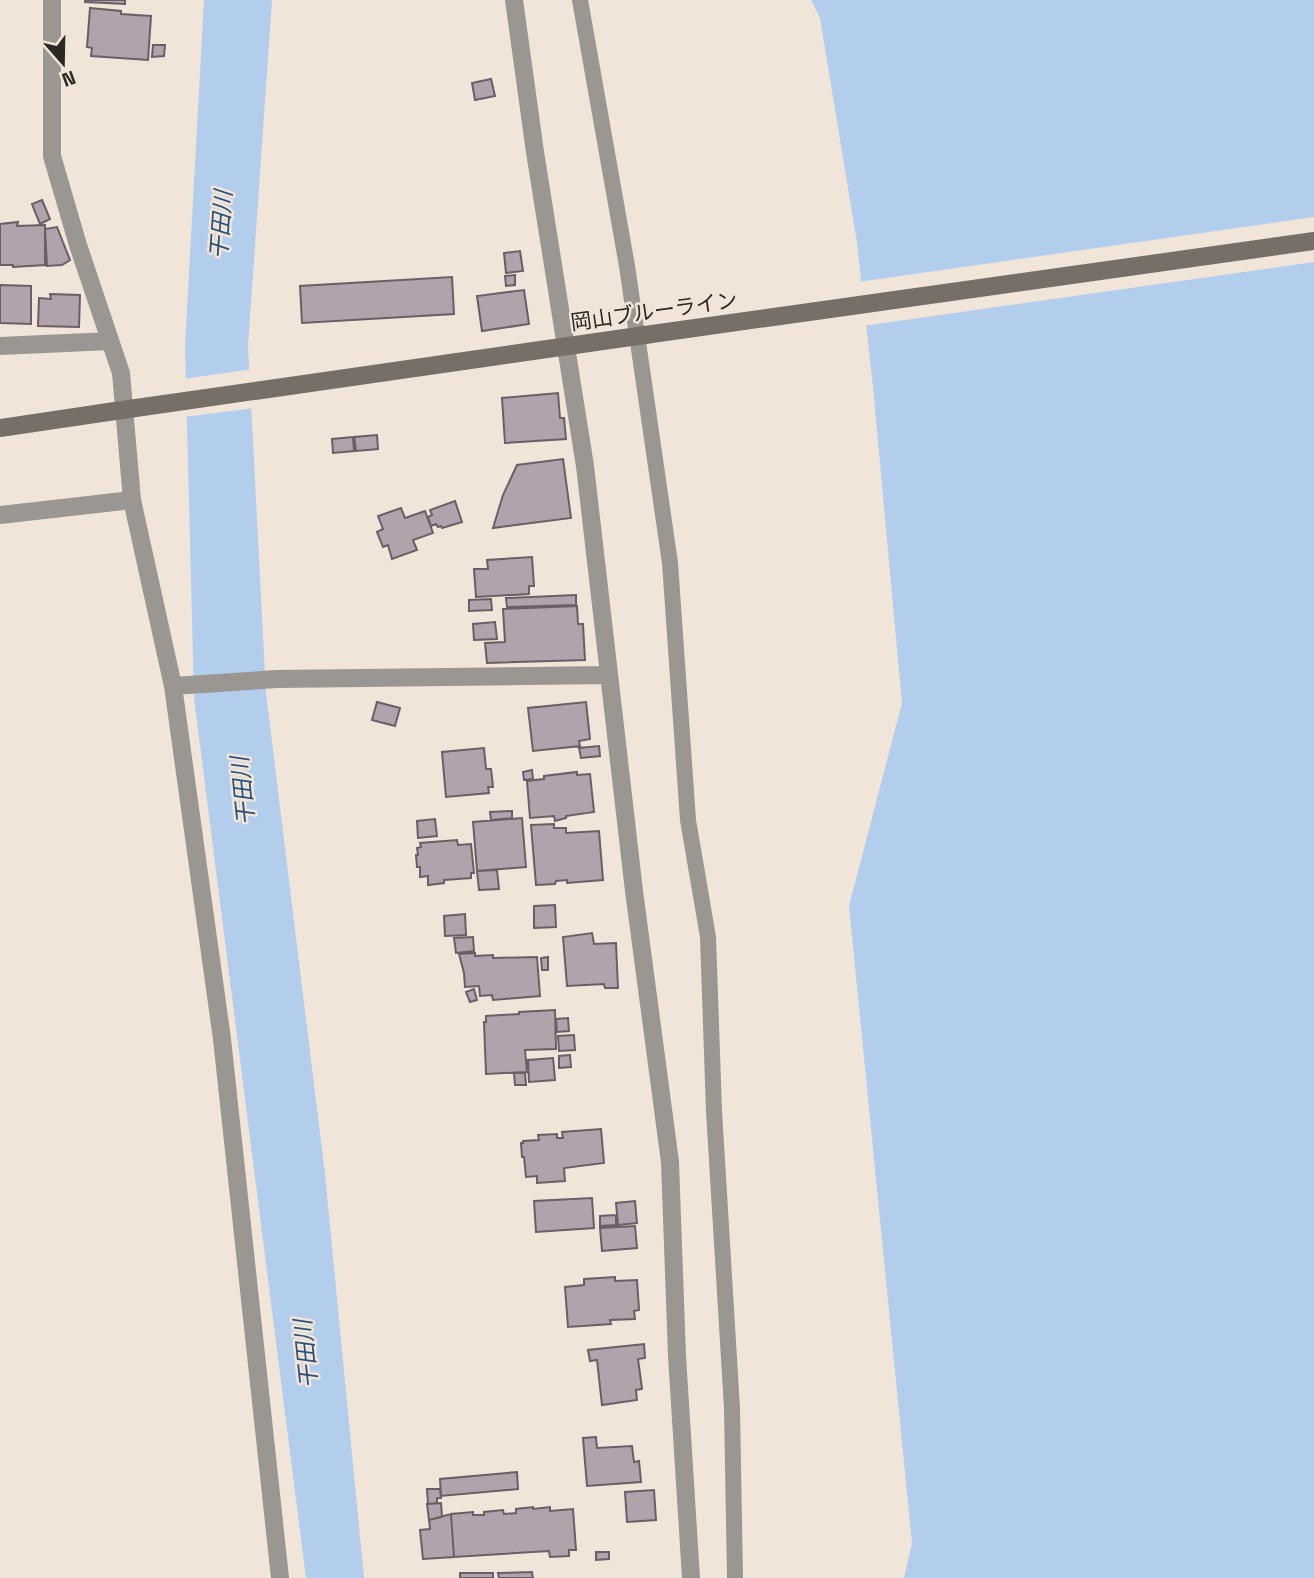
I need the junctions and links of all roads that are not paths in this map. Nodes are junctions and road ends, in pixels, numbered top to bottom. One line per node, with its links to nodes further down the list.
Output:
1 (52, 0): 5 (street)
2 (514, 0): 10 (street)
3 (580, 0): 14 (lane)
4 (1314, 241): 7 (main road, 岡山ブルーライン, bridge)
5 (110, 341): 6 (street); 8 (street)
6 (0, 346)
7 (0, 428)
8 (132, 500): 9 (street); 11 (street)
9 (0, 515)
10 (608, 675): 11 (street); 13 (street)
11 (180, 685): 12 (street)
12 (280, 1578)
13 (691, 1578)
14 (735, 1578)

